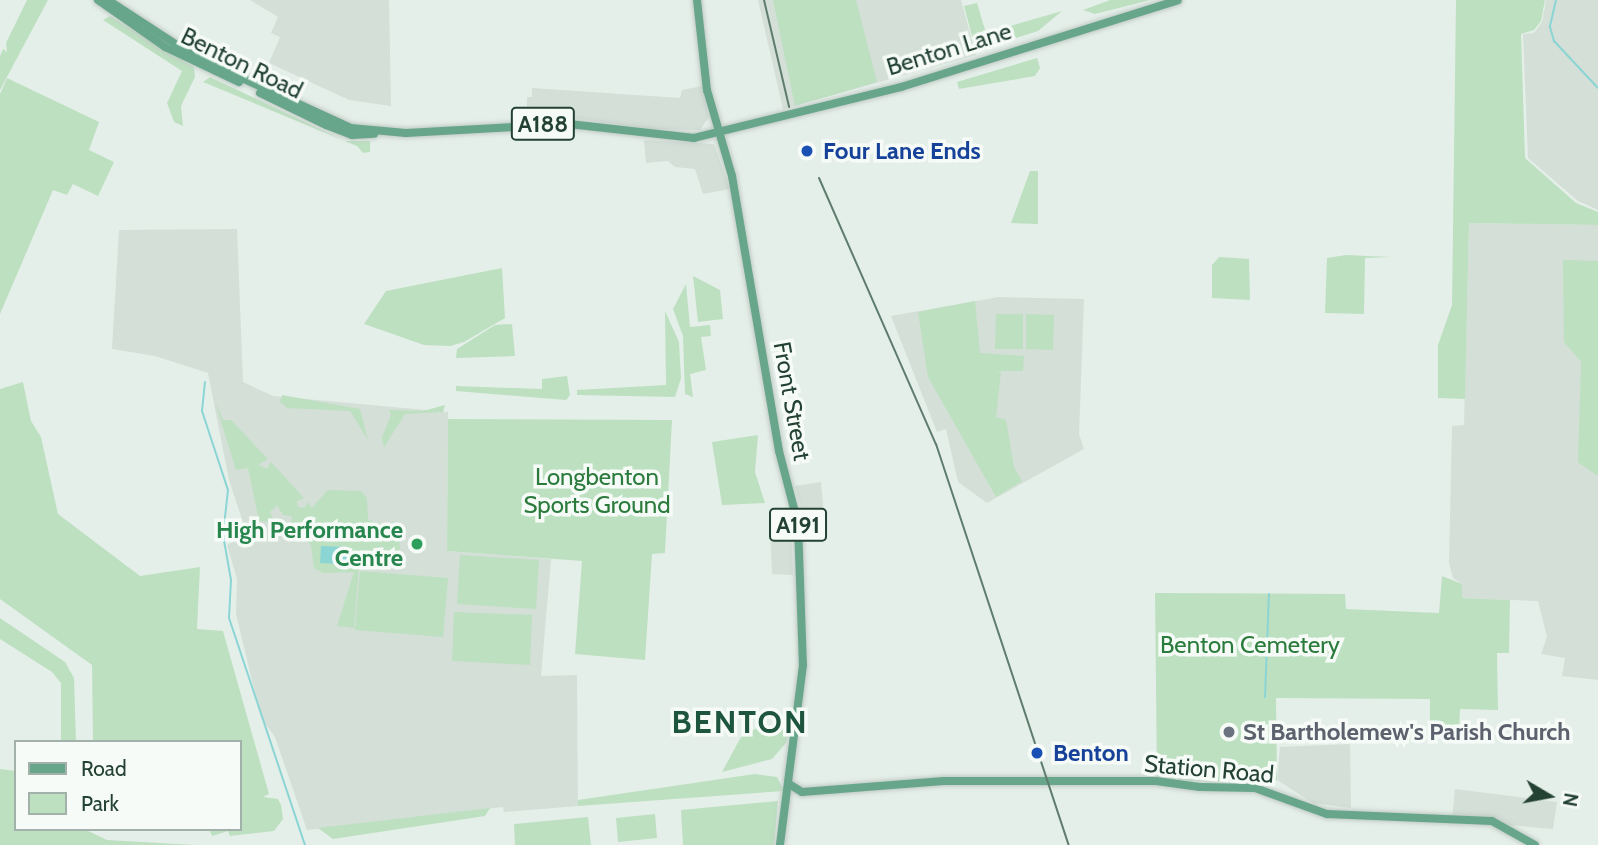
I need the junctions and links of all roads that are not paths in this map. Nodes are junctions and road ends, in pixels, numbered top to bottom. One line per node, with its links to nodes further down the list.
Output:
1 (98, 0): 6 (main road, Benton Road / A188)
2 (108, 0): 6 (main road, Benton Road / A188)
3 (697, 0): 5 (main road, Front Street)
4 (1178, 0): 5 (main road, Benton Lane)
5 (725, 132): 7 (main road, Benton Lane); 8 (main road, Front Street / A191)
6 (380, 133): 7 (main road, Benton Road / A188)
7 (705, 136)
8 (789, 783): 9 (main road, A191); 10 (main road, Station Road)
9 (780, 845)
10 (1535, 845)

